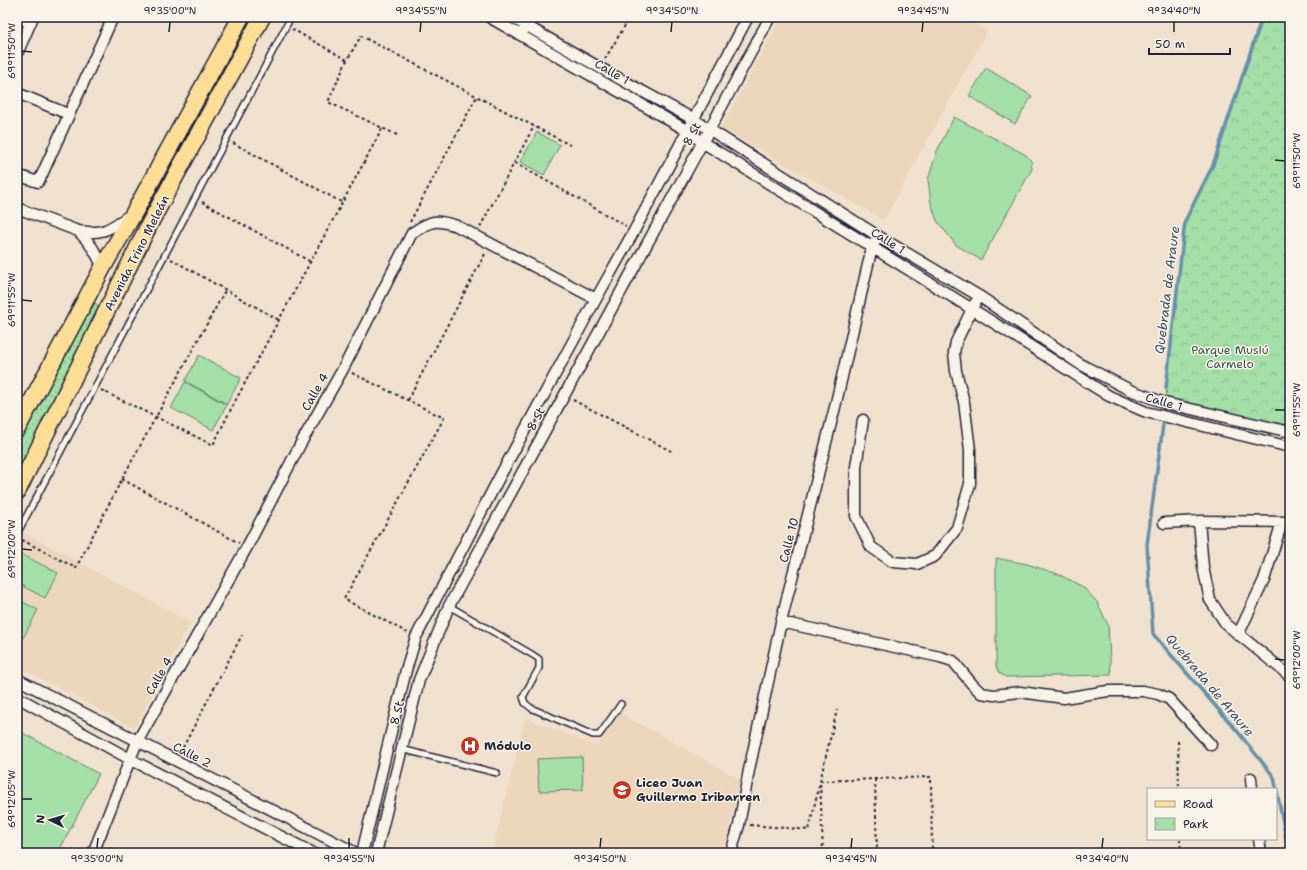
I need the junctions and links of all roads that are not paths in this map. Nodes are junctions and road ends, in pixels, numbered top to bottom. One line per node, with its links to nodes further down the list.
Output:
1 (17, 17): 10 (street)
2 (114, 17): 15 (street)
3 (241, 17): 22 (main road, Avenida Trino Meleán)
4 (262, 17): 34 (main road, Avenida Trino Meleán)
5 (291, 17): 38 (lane)
6 (489, 17): 12 (street, Calle 1)
7 (511, 17): 11 (street, Calle 1)
8 (748, 17): 16 (street, 8 St)
9 (770, 17): 17 (street, 8 St)
10 (32, 20): 13 (street)
11 (528, 21): 12 (street); 16 (street, Calle 1)
12 (521, 35): 18 (street, Calle 1)
13 (17, 54)
14 (17, 93): 15 (street)
15 (68, 114): 20 (street)
16 (693, 119): 17 (street, Calle 1); 18 (street, 8 St)
17 (710, 129): 19 (street, 8 St); 24 (street, Calle 1)
18 (688, 131): 19 (street, Calle 1); 28 (street, 8 St)
19 (702, 142): 25 (street, Calle 1); 39 (street, 8 St)
20 (17, 175)
21 (17, 208): 23 (street)
22 (135, 211): 23 (street); 26 (main road, Avenida Trino Meleán)
23 (78, 231): 26 (street)
24 (878, 236): 25 (street, Calle 10); 27 (street, Calle 1)
25 (872, 246): 29 (street, Calle 1); 40 (street, Calle 10)
26 (103, 267): 31 (main road, Avenida Trino Meleán)
27 (979, 296): 29 (street); 32 (street, Calle 1)
28 (596, 299): 46 (street, Calle 4); 57 (street, 8 St)
29 (972, 309): 30 (street); 33 (street, Calle 1)
30 (863, 420)
31 (17, 429)
32 (1290, 432)
33 (1290, 447)
34 (17, 492)
35 (1199, 521): 36 (street); 37 (street); 41 (street)
36 (1286, 522): 41 (street)
37 (1164, 523)
38 (17, 534)
39 (449, 606): 45 (lane); 48 (street, 8 St)
40 (782, 622): 47 (street); 59 (street, Calle 10)
41 (1238, 635): 42 (street)
42 (1290, 676)
43 (17, 679): 46 (street, Calle 2)
44 (17, 696): 49 (street)
45 (621, 704)
46 (137, 742): 49 (street, Calle 4); 56 (street, Calle 2)
47 (1211, 745)
48 (401, 749): 50 (lane); 58 (street, 8 St)
49 (130, 758): 54 (street, Calle 4); 55 (street)
50 (497, 773)
51 (1251, 778): 52 (street)
52 (1252, 788)
53 (1259, 840): 60 (street)
54 (92, 853)
55 (313, 853)
56 (356, 853)
57 (362, 853)
58 (376, 853)
59 (731, 853)
60 (1261, 853)

